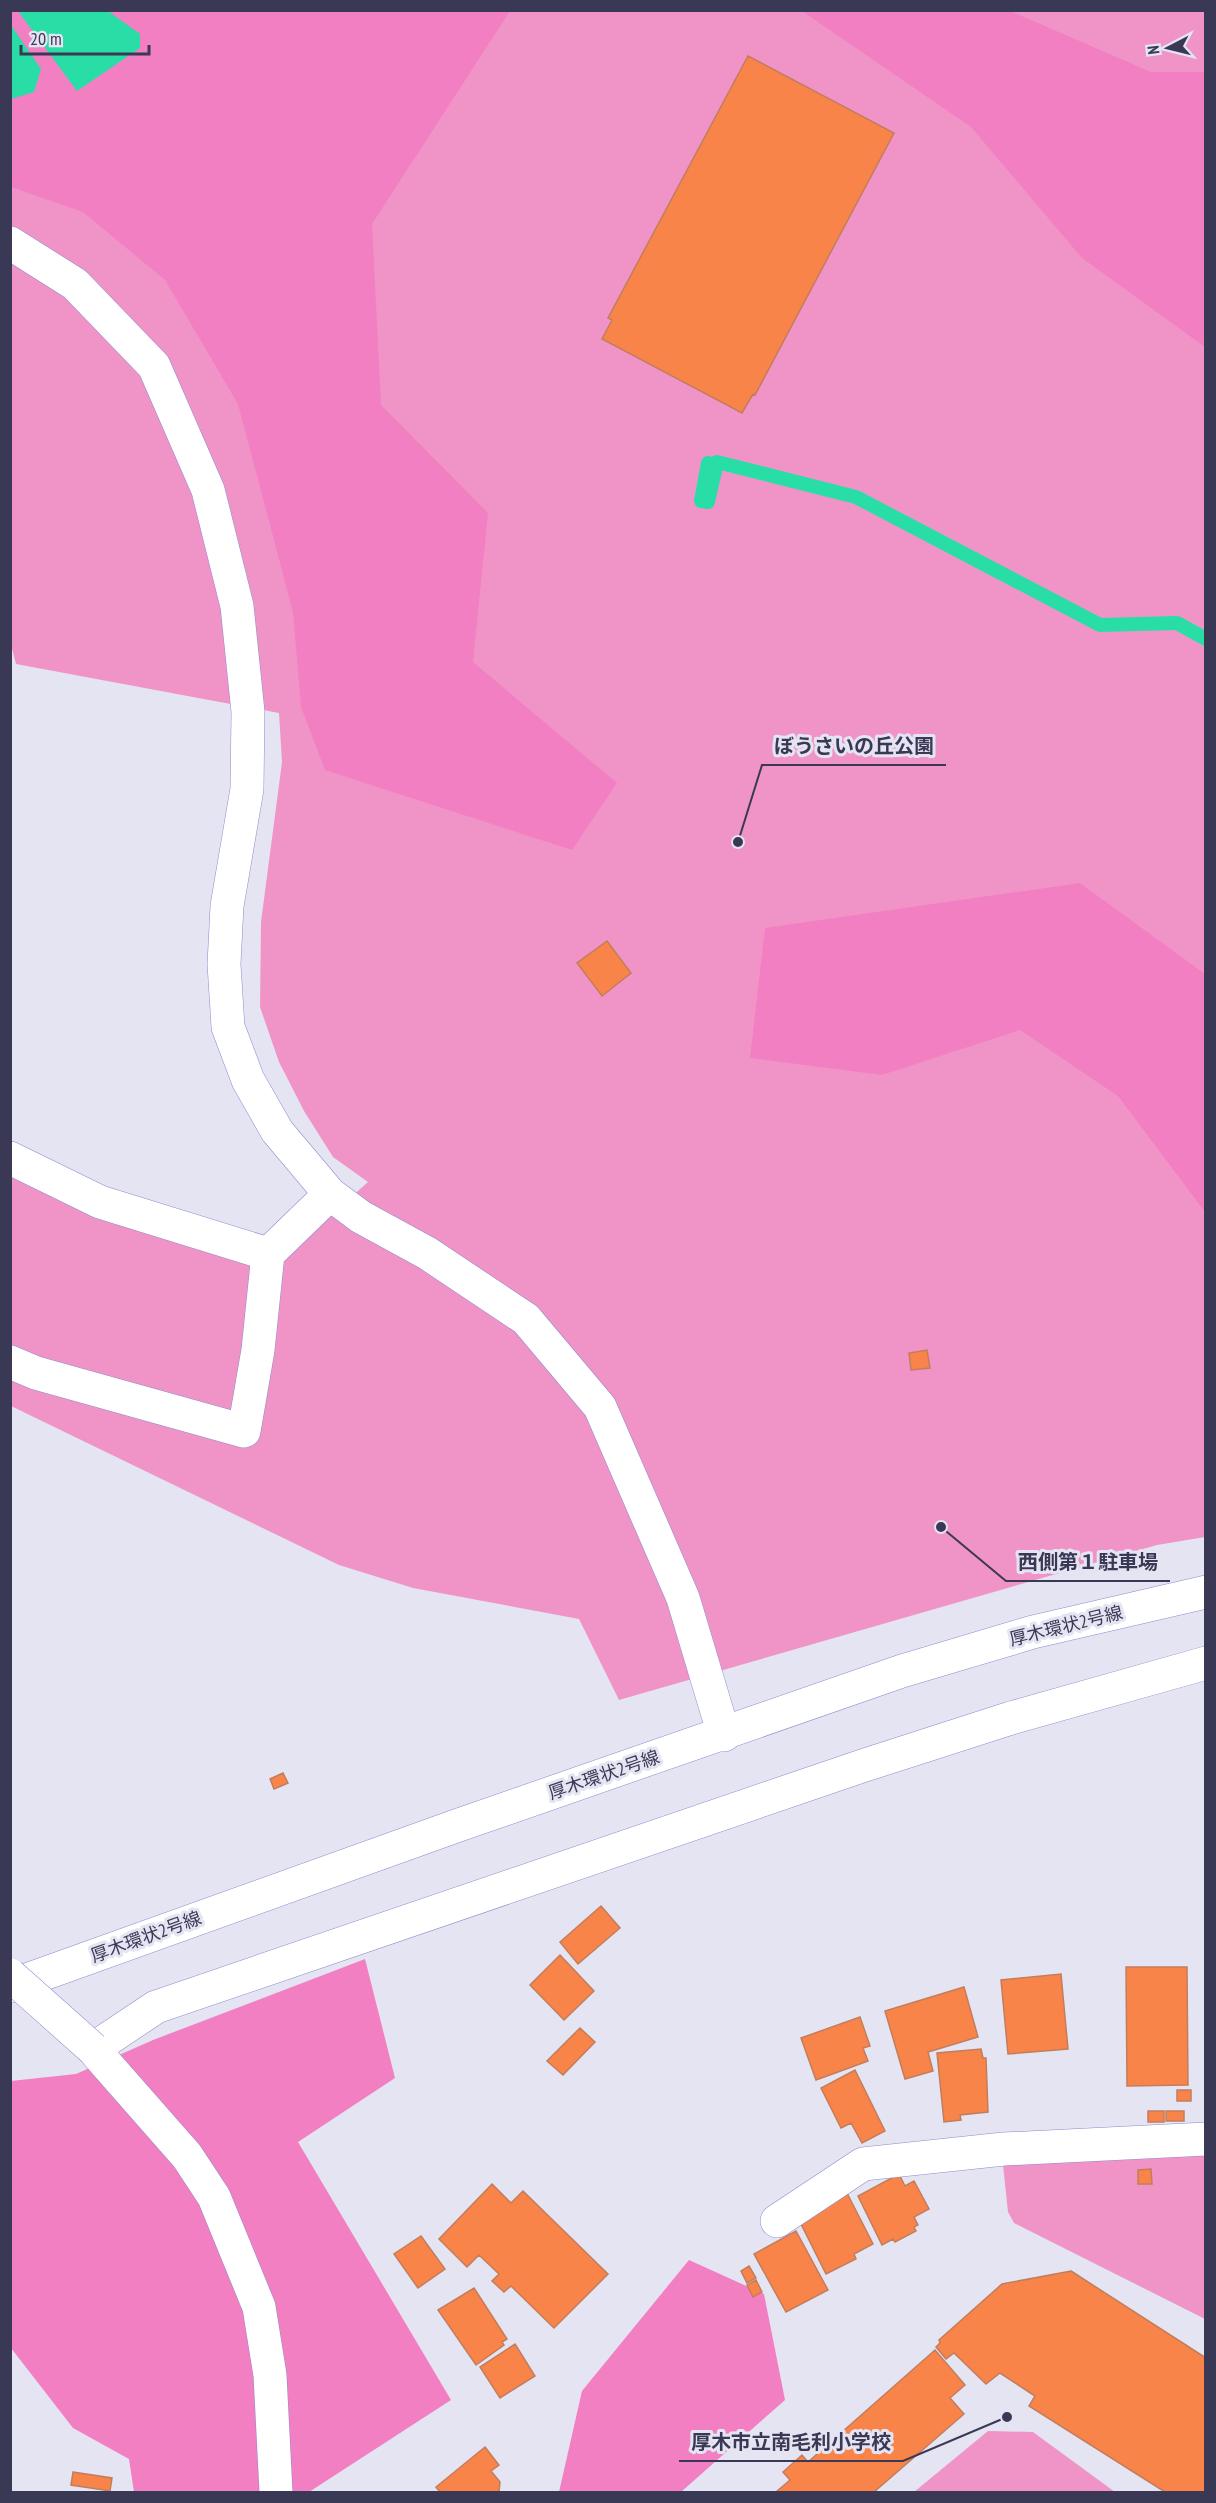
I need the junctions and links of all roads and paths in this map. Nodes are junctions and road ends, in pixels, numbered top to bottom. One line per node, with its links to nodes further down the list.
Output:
1 (10, 243): 3 (street)
2 (10, 1158): 4 (street)
3 (330, 1194): 4 (street); 8 (street)
4 (268, 1254): 5 (street)
5 (10, 1362)
6 (1206, 1592): 8 (street, 厚木環状2号線)
7 (1206, 1663): 11 (street)
8 (724, 1734): 10 (street, 厚木環状2号線)
9 (10, 1975): 11 (street, bridge)
10 (10, 1986)
11 (93, 2049): 14 (street)
12 (1206, 2139): 13 (street)
13 (777, 2221)
14 (276, 2493)

